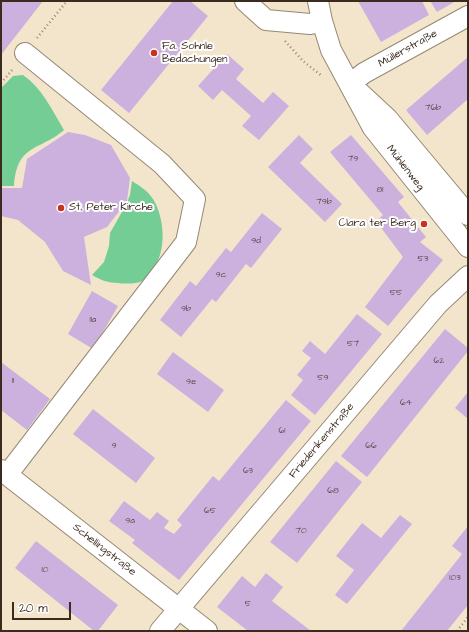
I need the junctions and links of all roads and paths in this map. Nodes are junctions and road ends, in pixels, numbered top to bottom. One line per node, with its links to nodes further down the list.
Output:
1 (245, 1): 4 (street)
2 (318, 1): 5 (street, Mühlenweg)
3 (468, 16): 7 (street, Müllerstraße)
4 (266, 20): 5 (street); 7 (path)
5 (322, 21): 7 (street, Mühlenweg)
6 (25, 53): 11 (street)
7 (350, 84): 8 (street, Mühlenweg); 9 (street, Mühlenweg)
8 (468, 215)
9 (468, 247)
10 (468, 276): 12 (street, Friederikenstraße)
11 (4, 472): 12 (street, Schellingstraße)
12 (178, 608): 14 (street, Friederikenstraße); 15 (street, Schellingstraße)
13 (468, 617): 16 (path)
14 (160, 631)
15 (207, 631)
16 (457, 631)

